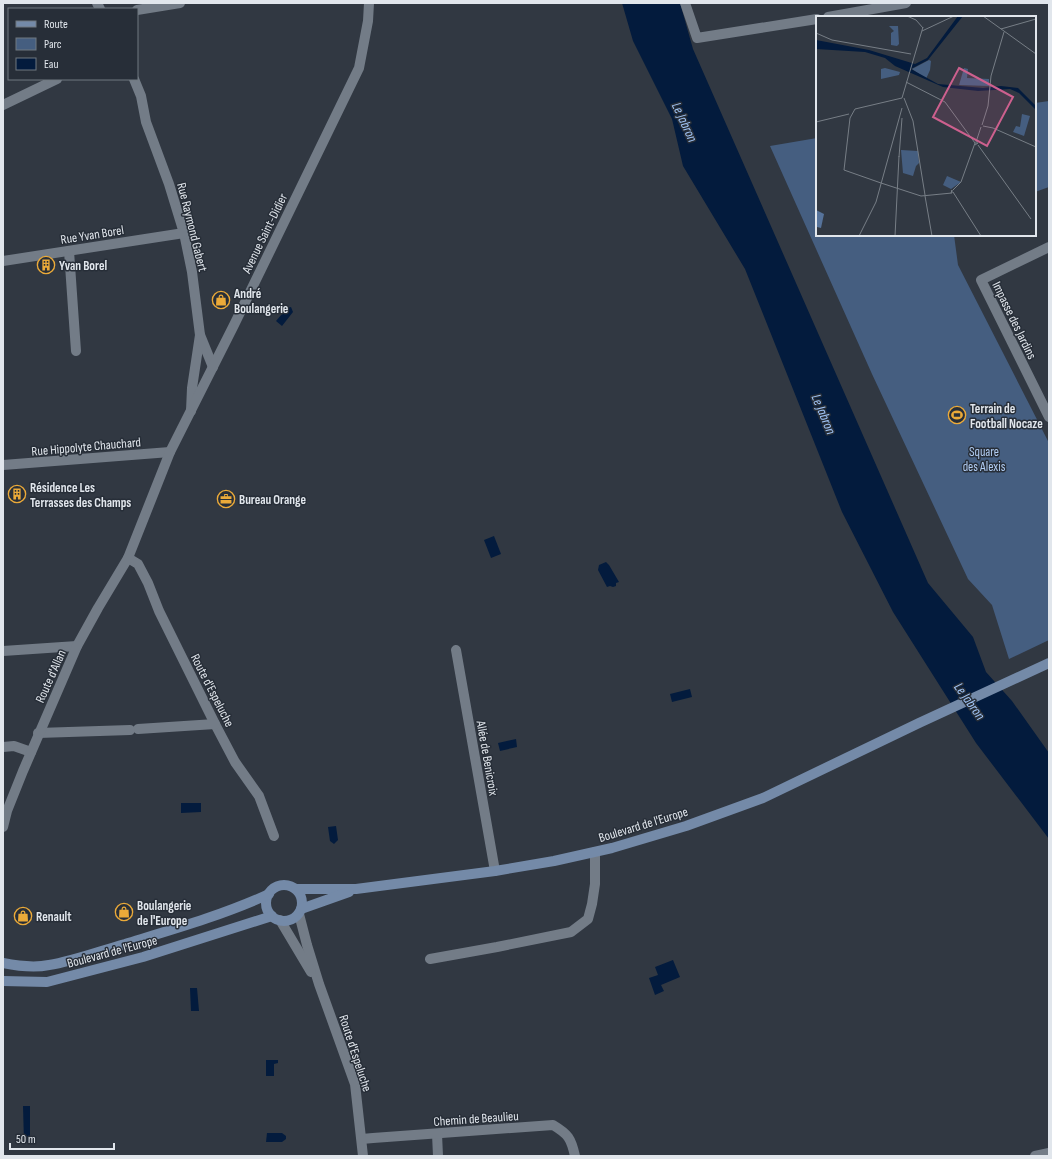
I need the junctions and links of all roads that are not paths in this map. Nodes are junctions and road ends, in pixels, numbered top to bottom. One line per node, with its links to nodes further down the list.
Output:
1 (180, 3): 5 (street)
2 (369, 3): 17 (street, Avenue Saint-Didier)
3 (685, 3): 7 (street)
4 (906, 3): 6 (street)
5 (138, 10)
6 (834, 16)
7 (816, 19)
8 (55, 80): 10 (street)
9 (134, 80): 11 (street, Rue Raymond Gabert)
10 (3, 105)
11 (184, 233): 13 (street, Rue Yvan Borel); 15 (street, Rue Raymond Gabert)
12 (1049, 247): 19 (street, Impasse des Jardins)
13 (69, 251): 14 (street, Rue Yvan Borel); 16 (street)
14 (3, 261)
15 (200, 335): 17 (street); 18 (street, Rue Raymond Gabert)
16 (76, 351)
17 (213, 367): 18 (street, Avenue Saint-Didier)
18 (191, 411): 20 (street, Avenue Saint-Didier)
19 (1049, 417)
20 (170, 452): 21 (street, Rue Hippolyte Chauchard); 22 (street, Avenue Saint-Didier)
21 (3, 466)
22 (128, 558): 23 (street, Route d'Allan); 27 (street, Route d'Espeluche)
23 (77, 646): 25 (street); 28 (street, Route d'Allan)
24 (456, 650): 35 (street, Allée de Benicroix)
25 (3, 652)
26 (1049, 663): 34 (main road, Boulevard de l'Europe)
27 (215, 724): 28 (street); 33 (street, Route d'Espeluche)
28 (38, 733): 30 (street, Route d'Allan)
29 (3, 747): 30 (street)
30 (31, 752): 31 (street, Route d'Allan)
31 (5, 813): 32 (street, Route d'Allan)
32 (3, 827)
33 (274, 836)
34 (595, 852): 35 (main road, Boulevard de l'Europe); 41 (street)
35 (494, 871): 37 (main road, Boulevard de l'Europe)
36 (296, 889): 37 (main road, Boulevard de l'Europe); 38 (main road); 39 (main road)
37 (356, 889): 39 (main road, Boulevard de l'Europe)
38 (269, 894): 40 (main road); 42 (main road, Boulevard de l'Europe)
39 (300, 911): 40 (main road); 44 (street, Route d'Espeluche)
40 (276, 918): 43 (main road, Boulevard de l'Europe); 44 (street, Route d'Espeluche)
41 (430, 959)
42 (3, 963)
43 (3, 981)
44 (319, 984): 46 (street, Route d'Espeluche)
45 (437, 1134): 46 (street, Chemin de Beaulieu); 49 (street); 50 (street, Chemin de Beaulieu)
46 (362, 1139): 48 (street, Route d'Espeluche)
47 (1049, 1153): 51 (street)
48 (363, 1156)
49 (438, 1156)
50 (575, 1156)
51 (1035, 1156)

